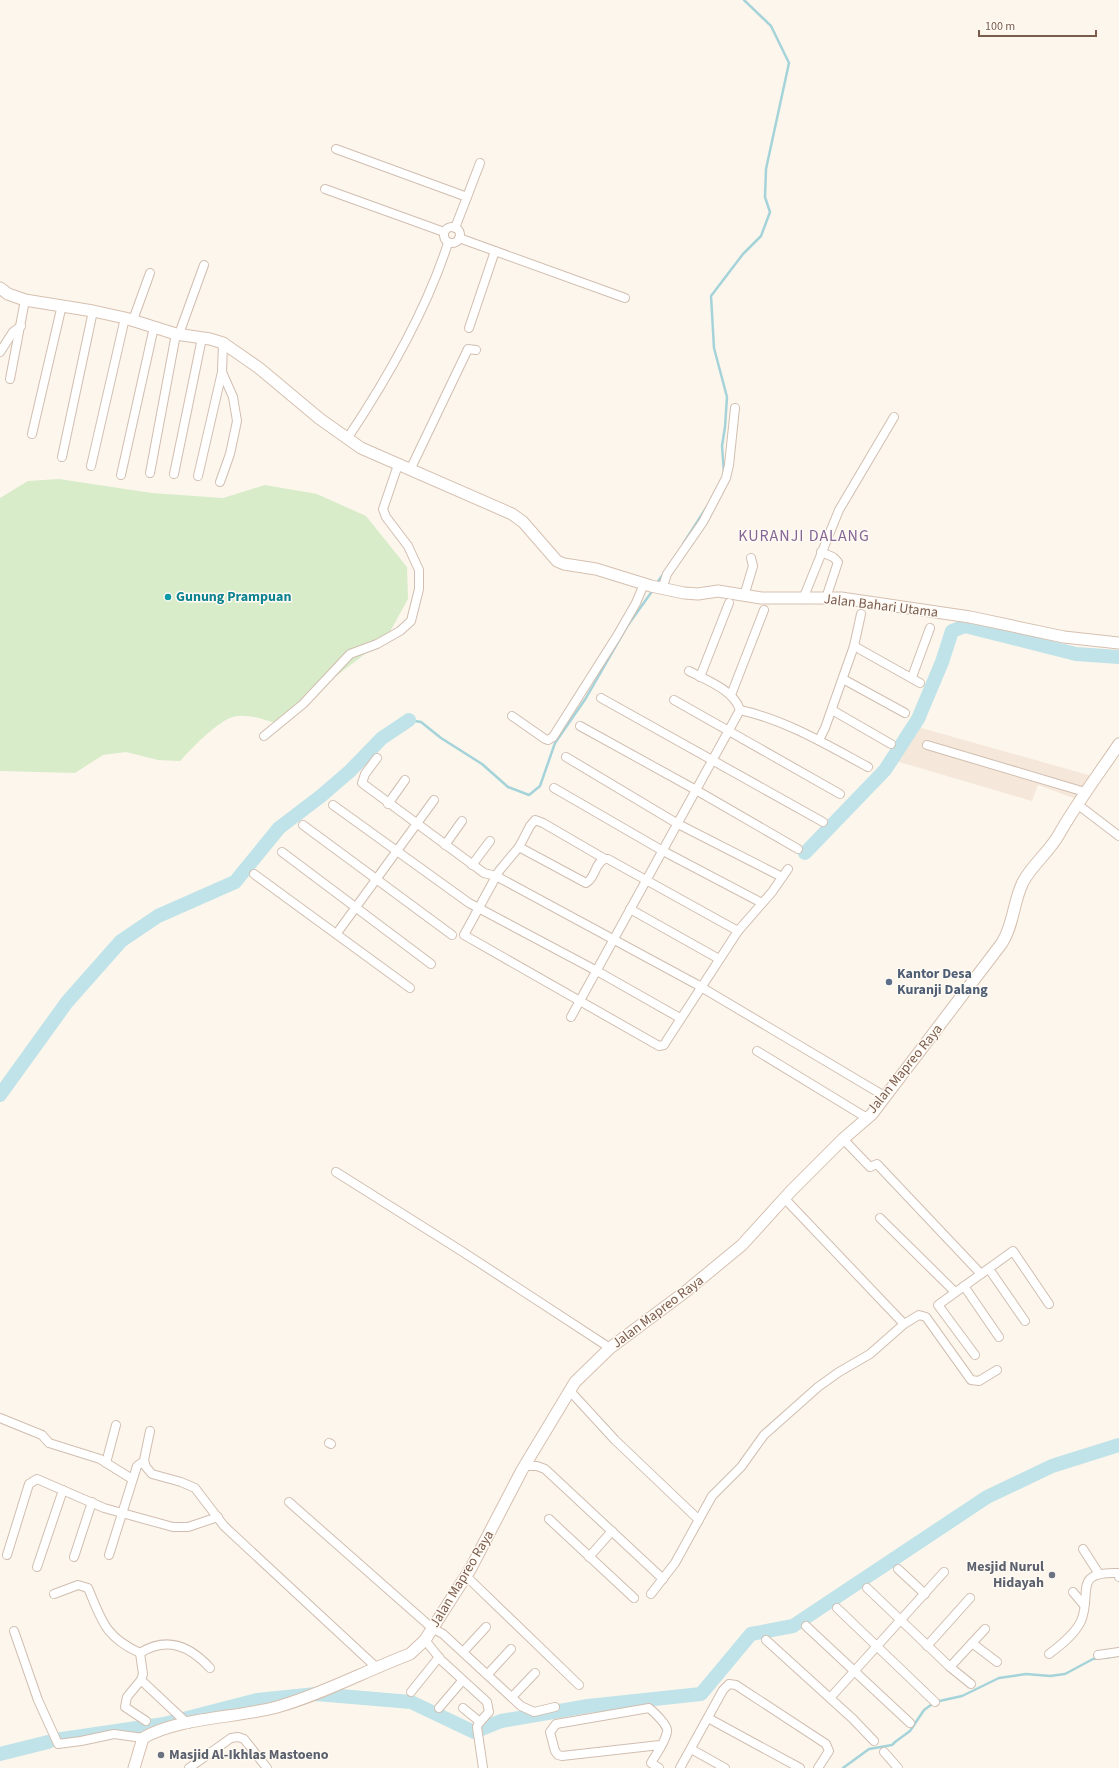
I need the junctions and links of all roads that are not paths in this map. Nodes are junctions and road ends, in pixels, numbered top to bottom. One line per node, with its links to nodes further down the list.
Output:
1 (336, 149): 4 (street)
2 (480, 163): 4 (street)
3 (325, 189): 6 (street)
4 (467, 197): 5 (street)
5 (455, 228): 6 (street); 7 (street)
6 (444, 232): 8 (street)
7 (459, 238): 8 (street); 9 (street)
8 (448, 243): 31 (street)
9 (495, 251): 13 (street); 20 (street)
10 (204, 265): 21 (street)
11 (150, 273): 17 (street)
12 (0, 288): 14 (street)
13 (625, 298)
14 (25, 300): 15 (street); 18 (street)
15 (62, 306): 16 (street); 30 (street)
16 (93, 311): 17 (street); 32 (street)
17 (129, 319): 19 (street); 34 (street)
18 (21, 326): 25 (street); 27 (street)
19 (154, 327): 21 (street); 38 (street)
20 (468, 328)
21 (178, 334): 22 (street); 36 (street)
22 (202, 338): 23 (street); 37 (street)
23 (223, 343): 26 (street); 31 (street, Jalan Bahari Utama)
24 (476, 350): 35 (street)
25 (0, 352)
26 (222, 372): 39 (street); 40 (street)
27 (10, 380)
28 (735, 408): 43 (street)
29 (894, 417): 41 (street)
30 (32, 434)
31 (347, 439): 33 (street, Jalan Bahari Utama)
32 (62, 457)
33 (398, 465): 35 (street, Jalan Bahari Utama); 67 (street)
34 (91, 466)
35 (410, 470): 43 (street, Jalan Bahari Utama)
36 (150, 473)
37 (174, 474)
38 (121, 475)
39 (198, 476)
40 (220, 482)
41 (821, 552): 45 (street); 46 (street)
42 (751, 558): 44 (street)
43 (654, 587): 44 (street, Jalan Bahari Utama); 64 (street)
44 (744, 596): 46 (street, Jalan Bahari Utama)
45 (826, 598): 46 (street, Jalan Bahari Utama); 51 (street, Jalan Bahari Utama)
46 (803, 599)
47 (730, 603): 54 (street)
48 (764, 610): 58 (street)
49 (861, 614): 52 (street)
50 (930, 628): 55 (street)
51 (1119, 643)
52 (854, 646): 55 (street); 56 (street)
53 (689, 671): 54 (street)
54 (700, 677): 58 (street)
55 (912, 677): 57 (street)
56 (843, 679): 62 (street); 63 (street)
57 (920, 683)
58 (731, 695): 61 (street)
59 (601, 698): 74 (street)
60 (674, 700): 66 (street)
61 (740, 710): 66 (street); 68 (street)
62 (832, 710): 68 (street); 69 (street)
63 (905, 712)
64 (512, 716)
65 (580, 726): 78 (street)
66 (729, 730): 74 (street); 80 (street)
67 (264, 736)
68 (819, 740): 75 (street)
69 (891, 744)
70 (1119, 744): 79 (street, Jalan Mapreo Raya)
71 (928, 745): 79 (street)
72 (566, 756): 87 (street)
73 (377, 758): 82 (street)
74 (712, 761): 78 (street); 86 (street)
75 (868, 767)
76 (405, 780): 82 (street)
77 (554, 788): 95 (street)
78 (696, 790): 87 (street); 94 (street)
79 (1085, 792): 83 (street, Jalan Mapreo Raya)
80 (840, 794)
81 (434, 800): 89 (street)
82 (388, 804): 89 (street)
83 (1077, 804): 90 (street); 123 (street, Jalan Mapreo Raya)
84 (333, 805): 97 (street)
85 (462, 821): 92 (street)
86 (823, 822)
87 (678, 824): 95 (street); 103 (street)
88 (303, 825): 104 (street)
89 (417, 825): 92 (street); 97 (street)
90 (1119, 836)
91 (490, 841): 99 (street)
92 (445, 845): 99 (street)
93 (519, 847): 98 (street); 98 (street); 102 (street)
94 (798, 849)
95 (663, 851): 105 (street); 106 (street)
96 (282, 852): 108 (street)
97 (398, 852): 104 (street); 107 (street)
98 (605, 859): 105 (street)
99 (472, 865): 102 (street)
100 (788, 869): 103 (street)
101 (254, 874): 111 (street)
102 (496, 876): 107 (street); 113 (street)
103 (782, 877): 106 (street)
104 (377, 880): 108 (street); 112 (street)
105 (647, 880): 109 (street); 110 (street)
106 (762, 903): 110 (street)
107 (478, 907): 116 (street); 119 (street)
108 (356, 908): 111 (street); 115 (street)
109 (630, 909): 113 (street); 114 (street)
110 (738, 931): 114 (street)
111 (337, 933): 118 (street)
112 (452, 935)
113 (614, 941): 116 (street); 117 (street)
114 (719, 959): 117 (street)
115 (431, 964)
116 (597, 971): 119 (street); 121 (street)
117 (701, 987): 121 (street); 123 (street)
118 (410, 988)
119 (581, 1000): 120 (street); 121 (street)
120 (571, 1017)
121 (680, 1018)
122 (757, 1051): 124 (street)
123 (886, 1097): 124 (street, Jalan Mapreo Raya)
124 (867, 1118): 125 (street, Jalan Mapreo Raya)
125 (843, 1139): 127 (street, Jalan Mapreo Raya); 130 (street)
126 (336, 1172): 137 (street)
127 (785, 1199): 135 (street); 137 (street, Jalan Mapreo Raya)
128 (880, 1218): 132 (street)
129 (988, 1269): 130 (street); 133 (street); 134 (street)
130 (981, 1274): 131 (street)
131 (964, 1286): 132 (street); 136 (street)
132 (955, 1292): 138 (street)
133 (1049, 1304)
134 (1025, 1321)
135 (904, 1324): 139 (street); 154 (street)
136 (999, 1337)
137 (610, 1348): 140 (street, Jalan Mapreo Raya)
138 (975, 1355)
139 (997, 1370)
140 (570, 1391): 146 (street, Jalan Mapreo Raya); 154 (street)
141 (0, 1418): 145 (street)
142 (116, 1425): 145 (street)
143 (150, 1431): 144 (street)
144 (144, 1461): 147 (street); 152 (street)
145 (106, 1463): 147 (street)
146 (525, 1466): 155 (street); 166 (street, Jalan Mapreo Raya)
147 (132, 1479): 151 (street)
148 (63, 1490): 149 (street); 157 (street); 161 (street)
149 (92, 1502): 151 (street); 160 (street)
150 (289, 1502): 181 (street)
151 (122, 1512): 152 (street); 158 (street)
152 (218, 1517): 199 (street)
153 (549, 1519): 159 (street)
154 (699, 1520): 168 (street)
155 (612, 1531): 159 (street); 168 (street)
156 (1083, 1549): 165 (street)
157 (7, 1555)
158 (109, 1555)
159 (588, 1556): 174 (street)
160 (74, 1557)
161 (38, 1567)
162 (898, 1569): 173 (street)
163 (944, 1572): 173 (street)
164 (1119, 1573): 165 (street); 167 (street)
165 (1099, 1574): 176 (street)
166 (466, 1576): 181 (street, Jalan Mapreo Raya); 206 (street)
167 (1119, 1577)
168 (663, 1579): 172 (street)
169 (867, 1588): 178 (street)
170 (1073, 1592): 176 (street)
171 (54, 1594): 192 (street)
172 (651, 1594)
173 (924, 1594): 178 (street)
174 (634, 1598)
175 (970, 1598): 188 (street)
176 (1084, 1604): 193 (street)
177 (837, 1608): 187 (street)
178 (900, 1620): 187 (street); 188 (street)
179 (806, 1626): 200 (street)
180 (486, 1627): 190 (street)
181 (432, 1628): 184 (street, Jalan Mapreo Raya); 190 (street)
182 (985, 1629): 186 (street)
183 (14, 1631): 219 (street)
184 (425, 1640): 195 (street); 199 (street, Jalan Mapreo Raya)
185 (766, 1640): 209 (street)
186 (972, 1643): 196 (street); 197 (street)
187 (878, 1646): 200 (street); 210 (street)
188 (927, 1646): 197 (street)
189 (511, 1649): 202 (street)
190 (463, 1652): 202 (street)
191 (1119, 1652): 194 (street)
192 (140, 1653): 198 (street); 203 (street)
193 (1050, 1654)
194 (1098, 1655)
195 (439, 1657): 204 (street); 207 (street)
196 (997, 1662)
197 (950, 1667): 205 (street)
198 (210, 1668)
199 (377, 1668): 218 (street, Jalan Mapreo Raya)
200 (855, 1671): 209 (street); 217 (street)
201 (535, 1673): 208 (street)
202 (488, 1674): 208 (street)
203 (141, 1680): 215 (street); 218 (street)
204 (462, 1681): 212 (street); 216 (street)
205 (971, 1684)
206 (579, 1685)
207 (410, 1692)
208 (512, 1697): 211 (street)
209 (830, 1698): 220 (street)
210 (935, 1702)
211 (555, 1707)
212 (439, 1708)
213 (463, 1708): 216 (street)
214 (708, 1718): 222 (street); 233 (street); 234 (street)
215 (146, 1721)
216 (480, 1722): 229 (street)
217 (910, 1723)
218 (188, 1724): 219 (street, Jalan Mapreo Raya)
219 (143, 1738): 226 (street)
220 (874, 1741)
221 (660, 1745): 221 (street); 225 (street)
222 (691, 1749): 231 (street); 232 (street)
223 (884, 1752): 235 (street)
224 (265, 1765): 227 (street); 228 (street)
225 (649, 1766): 230 (street)
226 (134, 1768)
227 (190, 1768)
228 (256, 1768)
229 (483, 1768)
230 (659, 1768)
231 (680, 1768)
232 (725, 1768)
233 (800, 1768)
234 (818, 1768)
235 (898, 1768)

